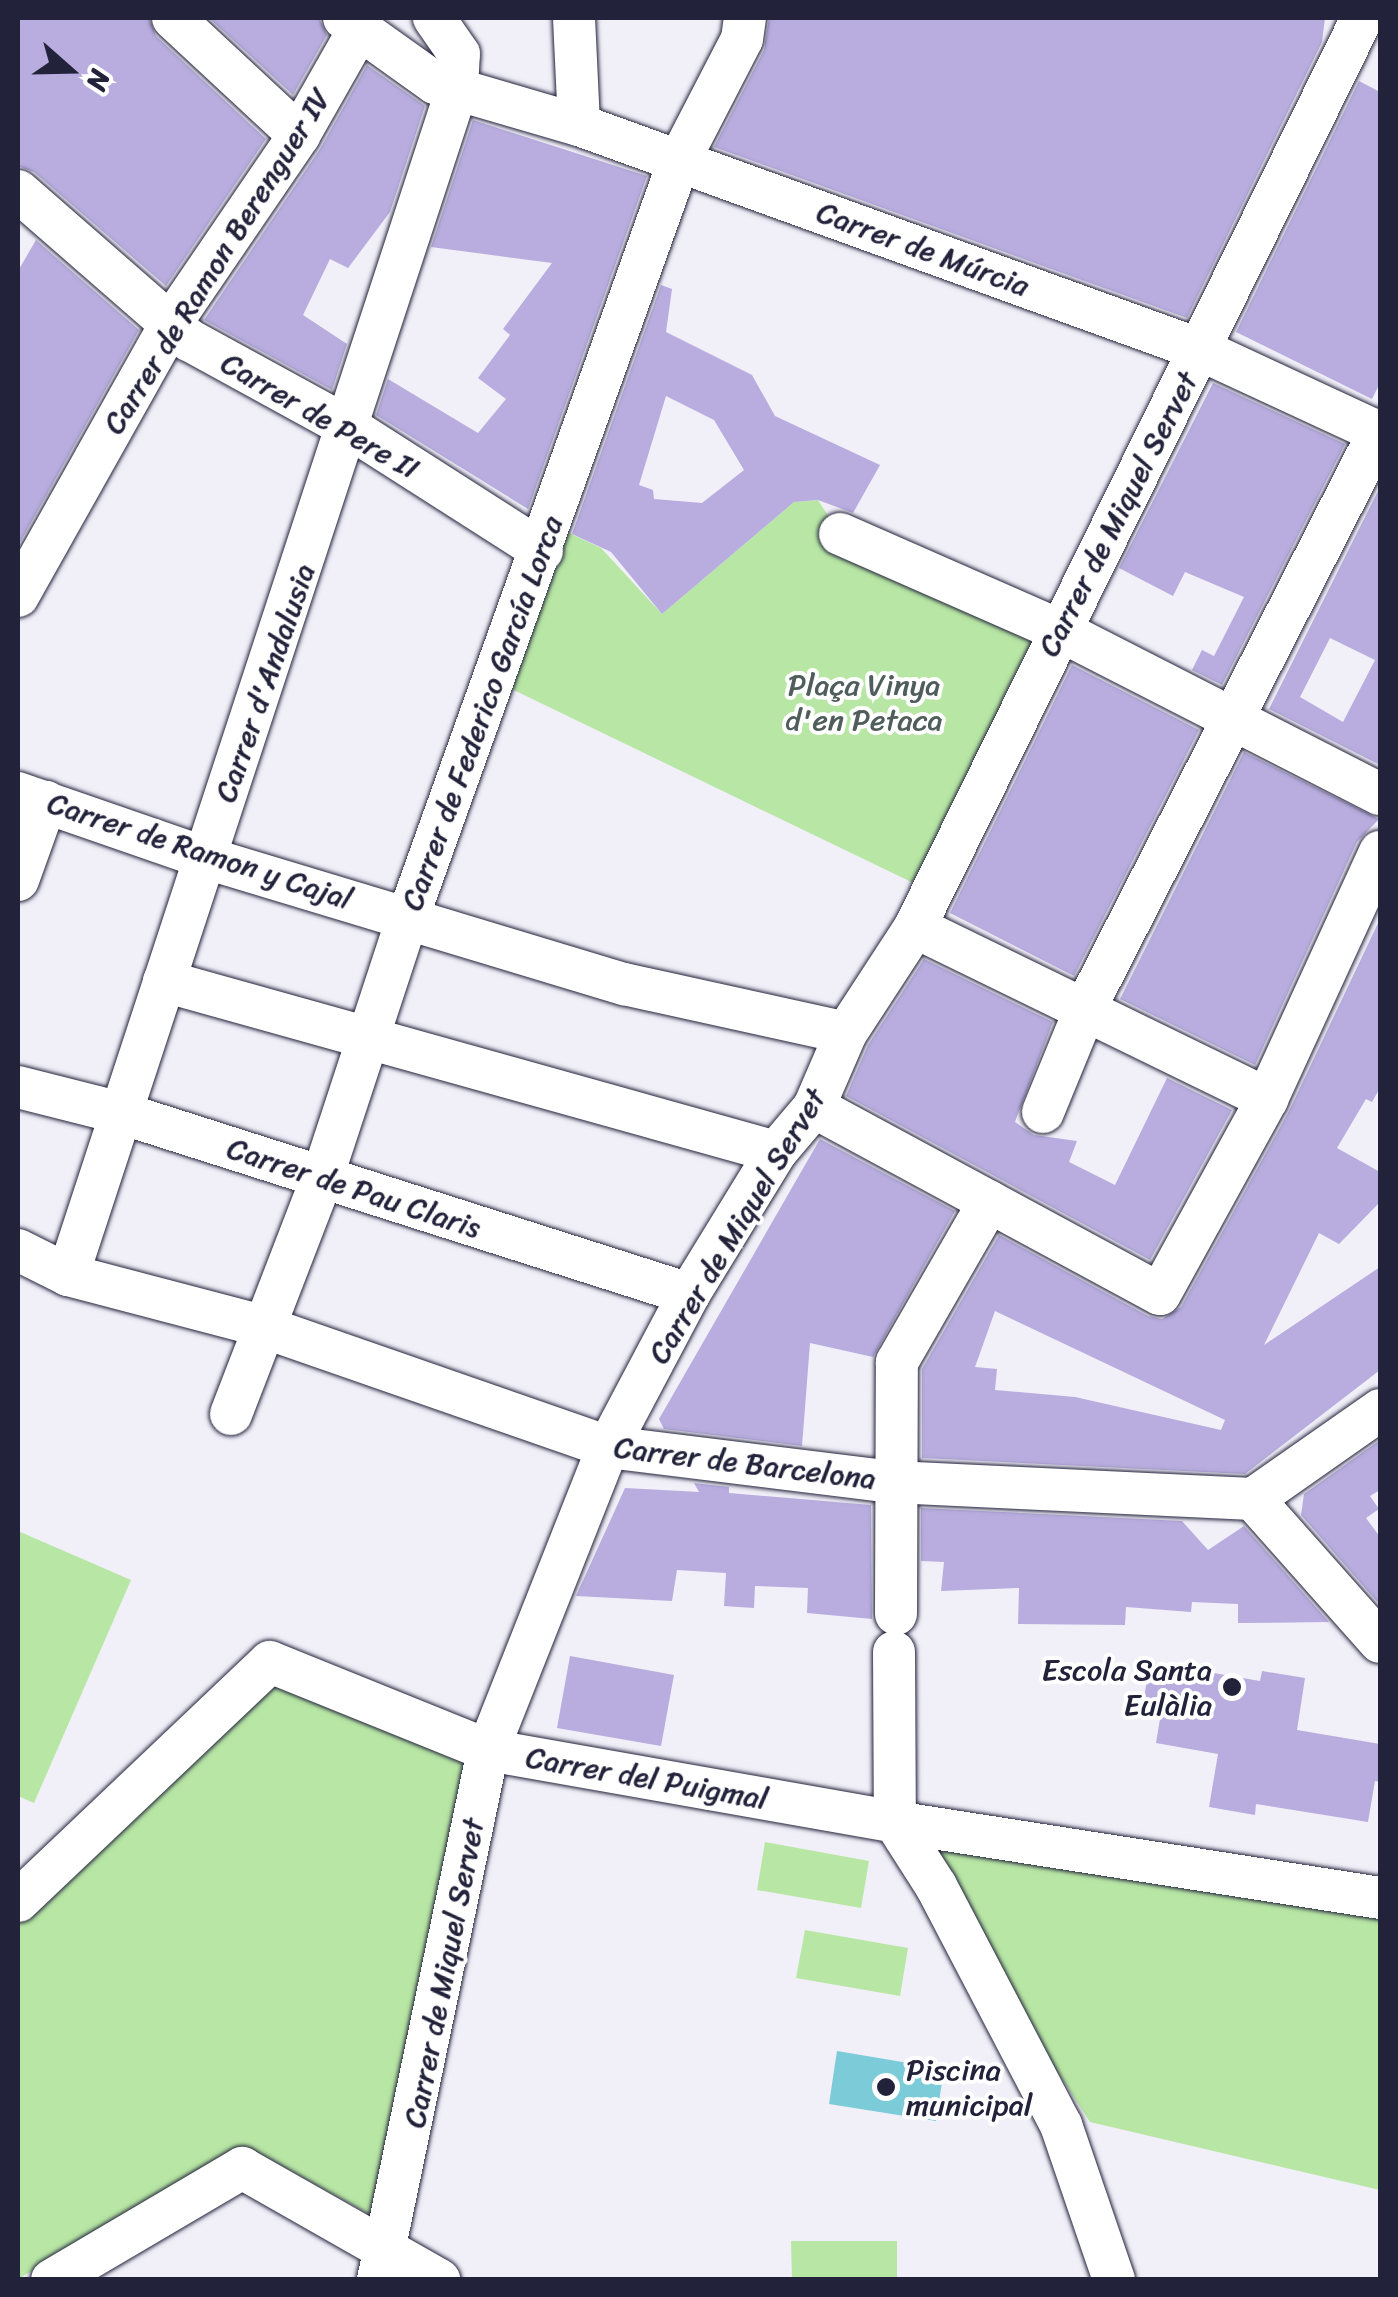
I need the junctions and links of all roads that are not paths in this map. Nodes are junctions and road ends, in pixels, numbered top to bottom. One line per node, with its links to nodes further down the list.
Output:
1 (173, 18): 9 (street)
2 (434, 18): 7 (street)
3 (574, 18): 8 (street)
4 (745, 18): 10 (street, Carrer de Federico García Lorca)
5 (1362, 18): 13 (street, Carrer de Miquel Servet)
6 (351, 24): 7 (street, Carrer de Múrcia); 9 (street, Carrer de Ramon Berenguer IV)
7 (458, 89): 8 (street, Carrer de Múrcia); 14 (street, Carrer d'Andalusia)
8 (579, 125): 10 (street, Carrer de Múrcia)
9 (300, 135): 12 (street, Carrer de Ramon Berenguer IV)
10 (678, 161): 13 (street, Carrer de Múrcia); 17 (street, Carrer de Federico García Lorca)
11 (24, 212): 12 (street, Carrer de Pere II)
12 (173, 320): 14 (street, Carrer de Pere II); 18 (street, Carrer de Ramon Berenguer IV)
13 (1201, 350): 15 (street, Carrer de Múrcia); 19 (street, Carrer de Miquel Servet)
14 (350, 428): 17 (street, Carrer de Pere II); 24 (street, Carrer d'Andalusia)
15 (1380, 432): 20 (street)
16 (840, 534): 19 (street)
17 (542, 551): 26 (street, Carrer de Federico García Lorca)
18 (18, 596)
19 (1059, 630): 20 (street); 27 (street, Carrer de Miquel Servet)
20 (1233, 721): 21 (street); 29 (street)
21 (1380, 794)
22 (32, 797): 24 (street, Carrer de Ramon y Cajal); 25 (street)
23 (1380, 855): 33 (street)
24 (206, 858): 26 (street, Carrer de Ramon y Cajal); 28 (street, Carrer d'Andalusia)
25 (18, 880)
26 (408, 917): 30 (street, Carrer de Ramon y Cajal); 31 (street, Carrer de Federico García Lorca)
27 (916, 927): 29 (street); 30 (street, Carrer de Miquel Servet)
28 (164, 981): 31 (street); 36 (street, Carrer d'Andalusia)
29 (1086, 1007): 33 (street); 35 (street)
30 (846, 1033): 34 (street, Carrer de Miquel Servet)
31 (368, 1038): 37 (street); 38 (street, Carrer de Federico García Lorca)
32 (18, 1087): 36 (street, Carrer de Pau Claris)
33 (1266, 1100): 39 (street)
34 (814, 1107): 37 (street, Carrer de Miquel Servet); 39 (street)
35 (1042, 1112)
36 (121, 1113): 38 (street, Carrer de Pau Claris); 41 (street, Carrer d'Andalusia)
37 (776, 1152): 42 (street, Carrer de Miquel Servet)
38 (322, 1178): 42 (street, Carrer de Pau Claris); 43 (street, Carrer de Federico García Lorca)
39 (990, 1202): 47 (street)
40 (18, 1250): 41 (street, Carrer de Barcelona)
41 (68, 1274): 43 (street, Carrer de Barcelona)
42 (689, 1294): 46 (street, Carrer de Miquel Servet)
43 (264, 1327): 45 (street, Carrer de Federico García Lorca); 46 (street, Carrer de Barcelona)
44 (1380, 1410): 48 (street)
45 (231, 1414)
46 (608, 1447): 47 (street, Carrer de Barcelona); 50 (street, Carrer de Miquel Servet)
47 (893, 1482): 48 (street, Carrer de Barcelona); 51 (street)
48 (1253, 1499): 49 (street)
49 (1380, 1642)
50 (488, 1750): 51 (street, Carrer del Puigmal); 52 (street, Carrer del Puigmal); 54 (street, Carrer de Miquel Servet)
51 (894, 1822): 53 (street, Carrer del Puigmal); 57 (street)
52 (21, 1892)
53 (1380, 1898)
54 (383, 2262): 55 (street); 56 (street)
55 (52, 2280)
56 (438, 2280)
57 (1114, 2280)

